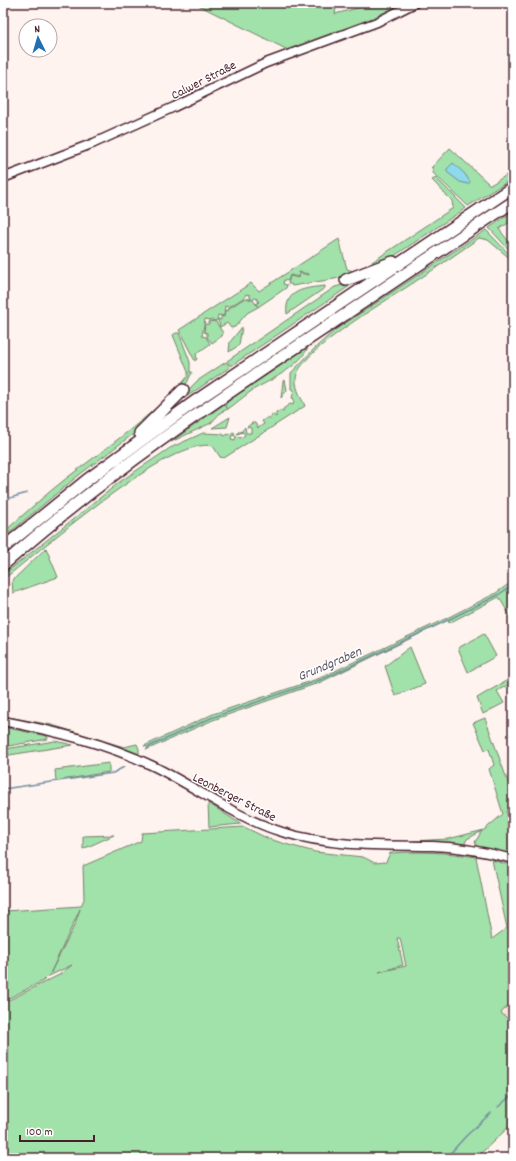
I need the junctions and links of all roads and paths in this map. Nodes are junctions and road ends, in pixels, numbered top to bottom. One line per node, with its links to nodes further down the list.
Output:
1 (415, 3): 2 (main road, Calwer Straße)
2 (3, 178)
3 (513, 187): 5 (highway)
4 (513, 202): 7 (highway)
5 (411, 256): 6 (highway); 11 (highway)
6 (346, 280)
7 (360, 304): 8 (highway); 12 (highway)
8 (324, 336)
9 (183, 390): 11 (highway)
10 (159, 450): 12 (highway)
11 (121, 454): 13 (highway)
12 (113, 475): 14 (highway)
13 (3, 548)
14 (3, 565)
15 (3, 721): 16 (main road, Leonberger Straße)
16 (513, 859)

